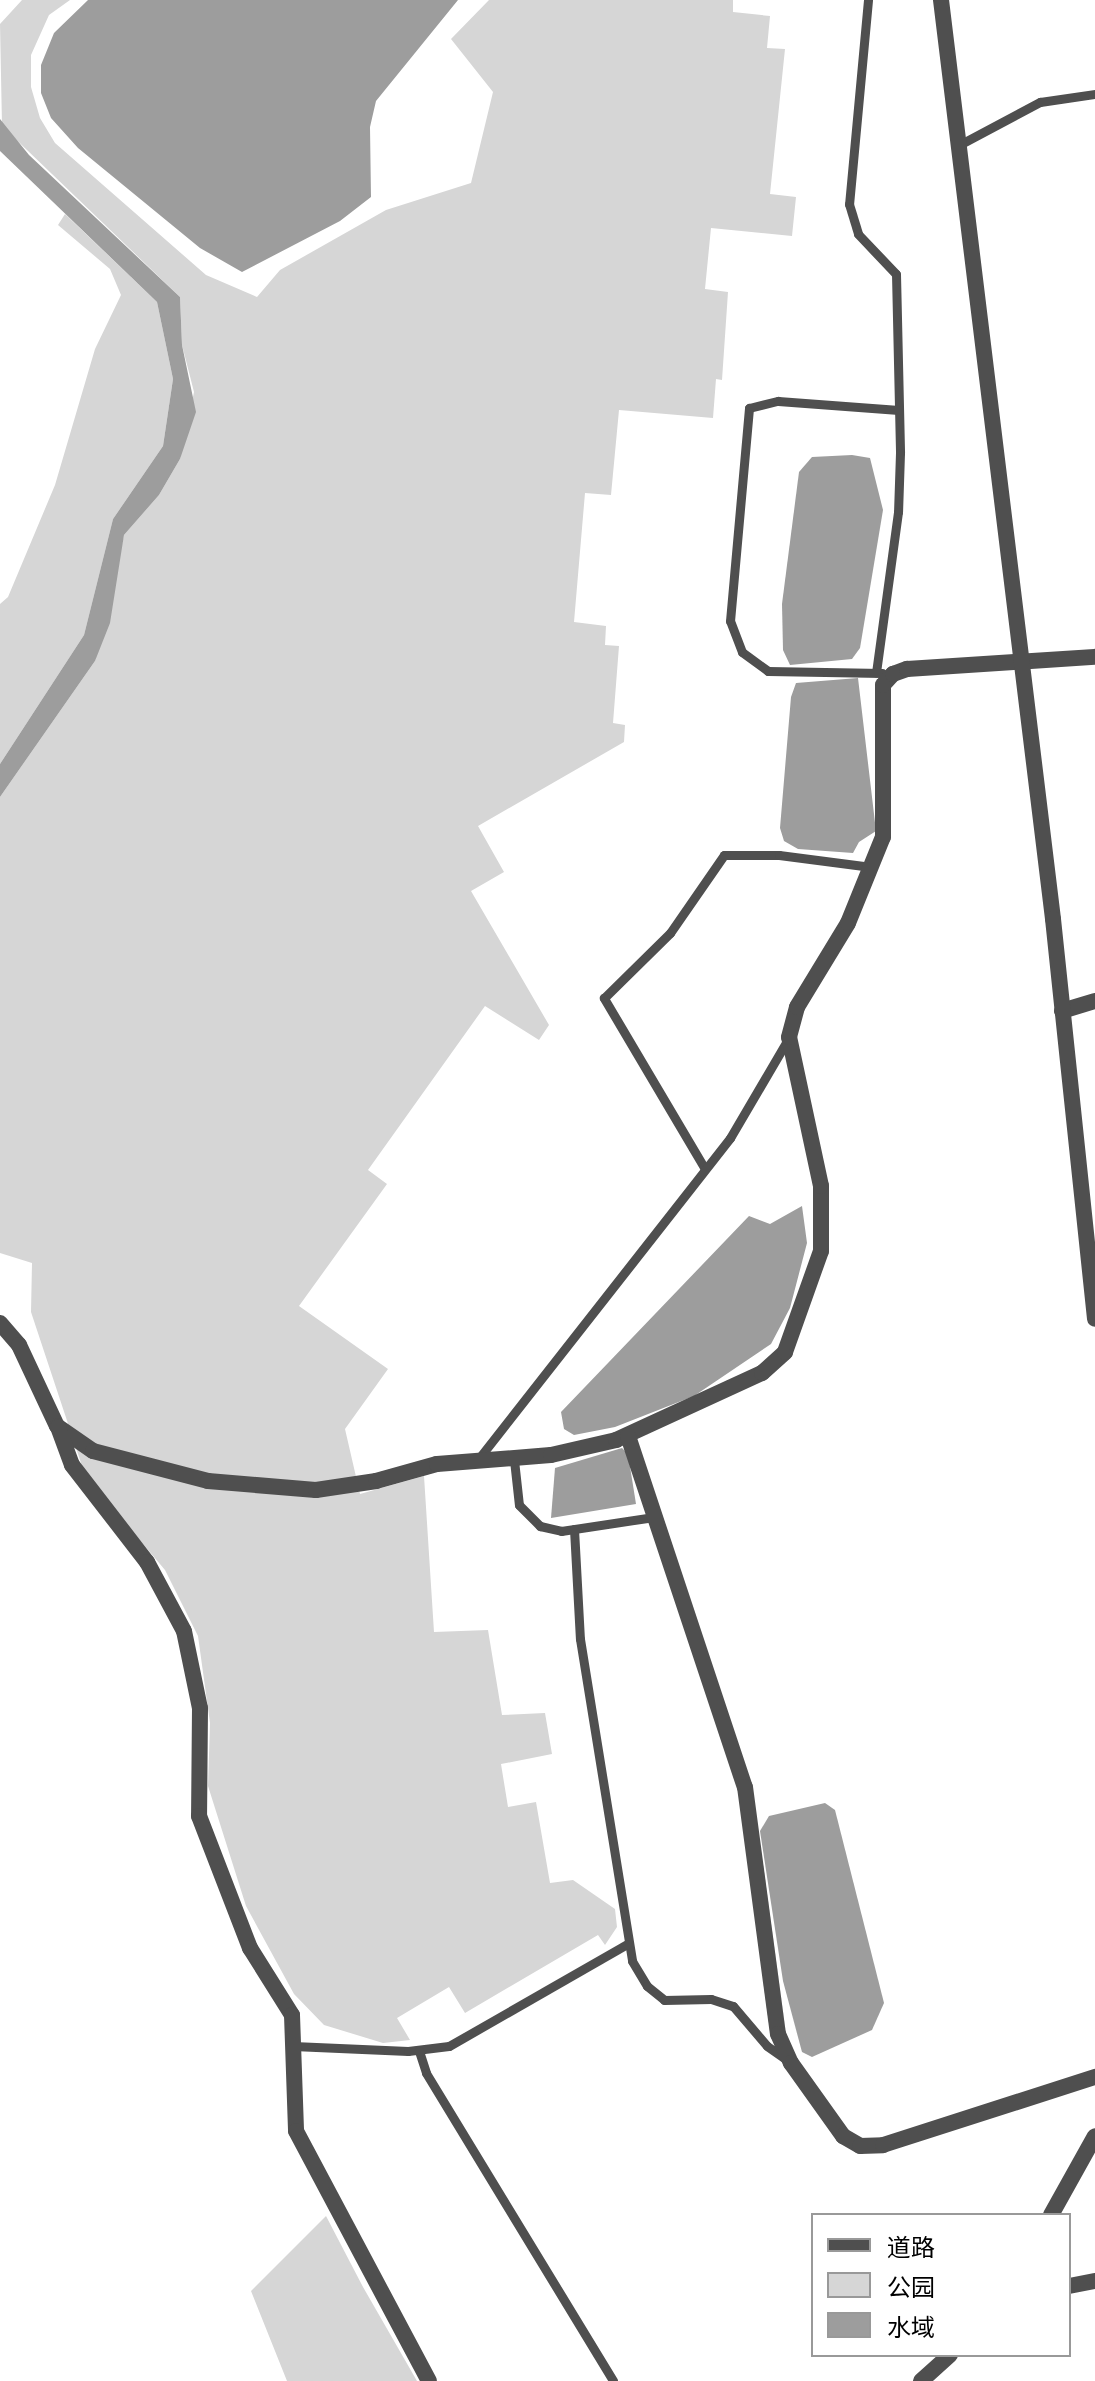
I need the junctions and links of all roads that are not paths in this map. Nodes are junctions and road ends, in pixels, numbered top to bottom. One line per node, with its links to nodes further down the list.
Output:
1 (868, 0): 5 (lane)
2 (941, 0): 4 (street)
3 (1095, 94): 4 (lane)
4 (959, 145): 7 (street)
5 (899, 410): 8 (lane); 8 (lane)
6 (1095, 657): 7 (street)
7 (1019, 661): 8 (street); 11 (street)
8 (884, 673): 9 (street)
9 (871, 867): 12 (street); 13 (lane)
10 (1095, 1001): 11 (street)
11 (1062, 1011): 14 (street)
12 (789, 1037): 13 (lane); 17 (street)
13 (705, 1169): 19 (lane)
14 (1095, 1319)
15 (0, 1323): 16 (street)
16 (57, 1426): 19 (street); 23 (street)
17 (628, 1436): 18 (street); 20 (street)
18 (514, 1460): 19 (street); 21 (lane)
19 (476, 1462)
20 (654, 1517): 21 (lane); 25 (street)
21 (574, 1529): 22 (lane)
22 (627, 1944): 24 (lane); 25 (lane)
23 (293, 2046): 24 (lane); 32 (street)
24 (419, 2051): 33 (lane)
25 (791, 2063): 26 (street)
26 (1095, 2077)
27 (1095, 2136): 28 (street)
28 (1052, 2213)
29 (1095, 2281): 30 (street)
30 (1071, 2286)
31 (948, 2357): 34 (street)
32 (429, 2381)
33 (613, 2381)
34 (921, 2381)

